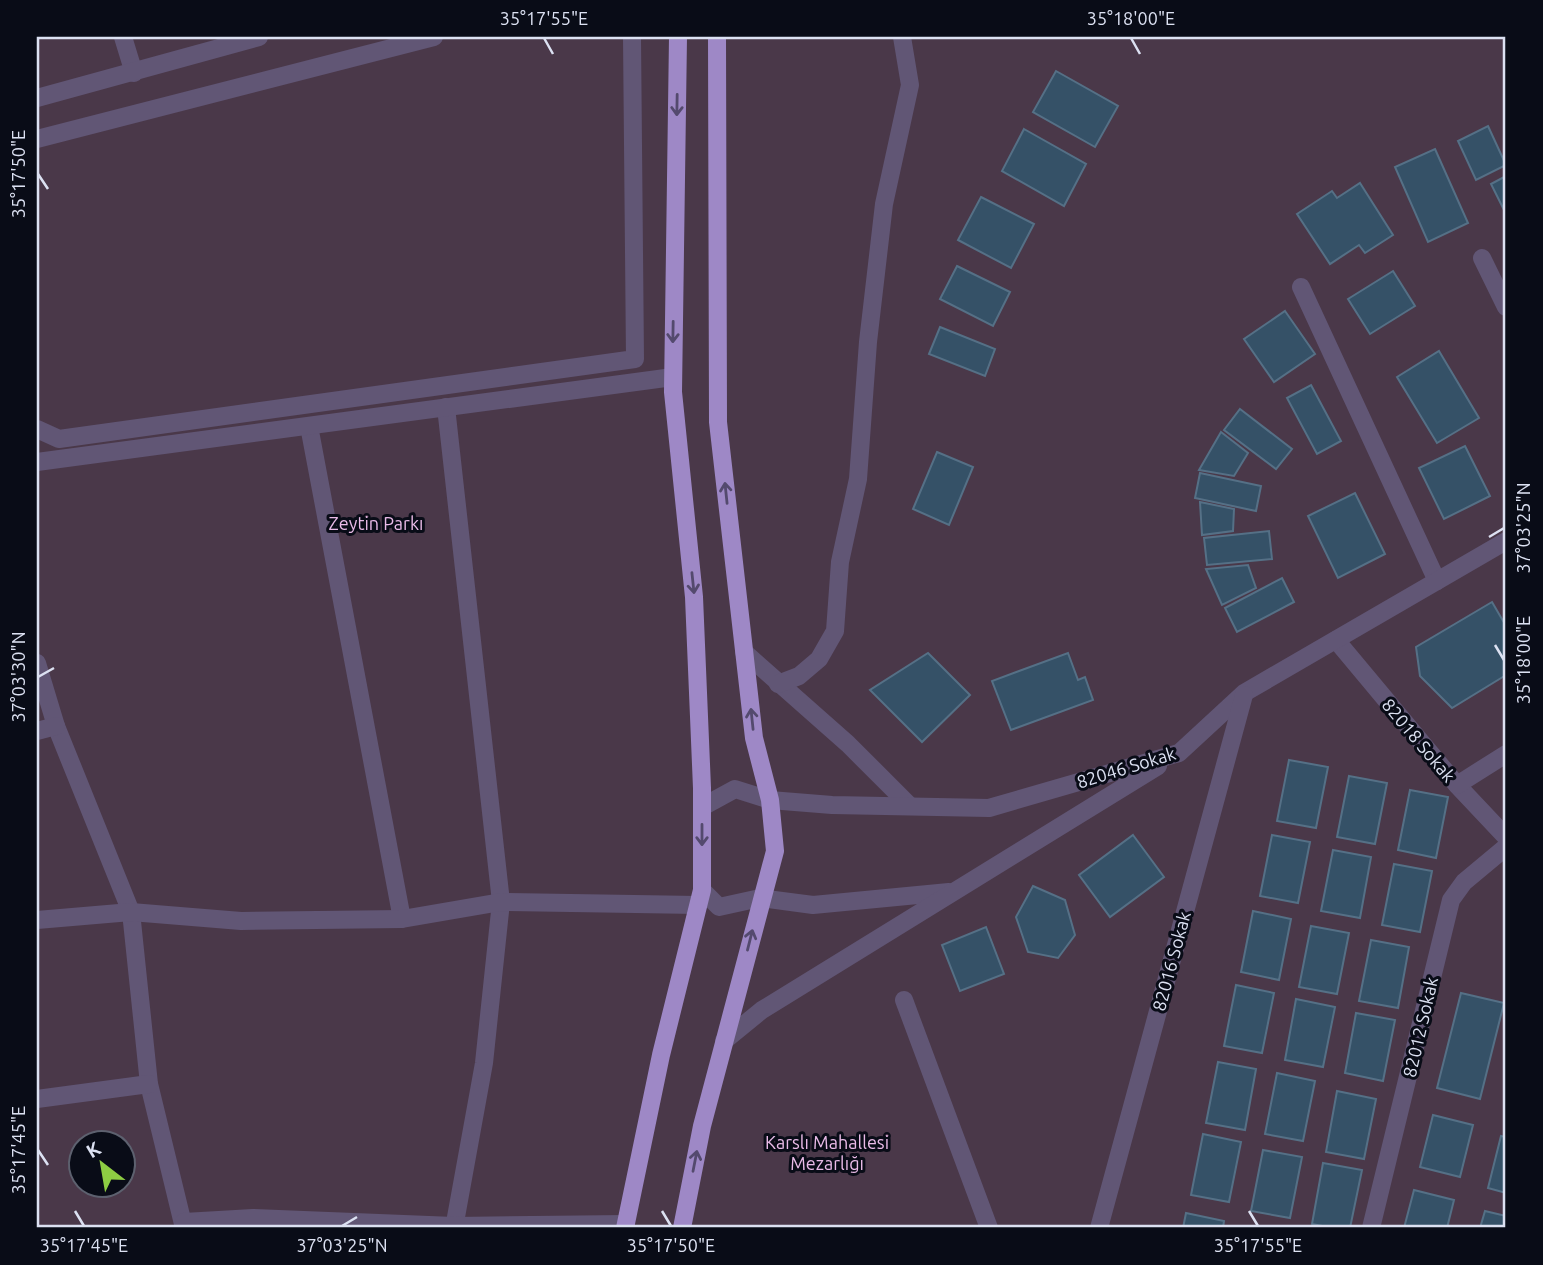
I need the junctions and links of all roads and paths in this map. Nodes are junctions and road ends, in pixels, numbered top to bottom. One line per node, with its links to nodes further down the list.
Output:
1 (123, 37): 8 (street)
2 (259, 37): 8 (street)
3 (435, 37): 10 (street)
4 (632, 37): 17 (street)
5 (678, 37): 14 (main road, one-way to 14)
6 (717, 37): 22 (main road, one-way to 6)
7 (902, 37): 24 (street)
8 (134, 73): 9 (street)
9 (37, 98)
10 (37, 139)
11 (1482, 258): 13 (street)
12 (1301, 287): 20 (street)
13 (1506, 307)
14 (673, 377): 15 (street); 33 (main road, one-way to 33)
15 (446, 407): 16 (street); 39 (street)
16 (309, 426): 18 (street); 41 (street)
17 (37, 429)
18 (37, 462)
19 (1506, 541): 20 (street, 82046 Sokak)
20 (1437, 581): 21 (street, 82046 Sokak)
21 (1336, 640): 25 (street, 82046 Sokak); 30 (street, 82018 Sokak)
22 (744, 652): 24 (street); 31 (main road, one-way to 22)
23 (37, 663): 26 (street)
24 (778, 684): 32 (street)
25 (1244, 693): 28 (street, 82046 Sokak); 52 (street, 82016 Sokak)
26 (56, 726): 27 (street); 40 (street)
27 (37, 731)
28 (1179, 753): 32 (street, 82046 Sokak); 36 (street)
29 (1506, 754): 30 (street)
30 (1457, 785): 34 (street, 82018 Sokak)
31 (770, 800): 32 (street, 82046 Sokak); 33 (street, 82046 Sokak); 38 (main road)
32 (910, 806)
33 (702, 807): 37 (main road, one-way to 37)
34 (1506, 837)
35 (1506, 847): 53 (street, 82012 Sokak)
36 (954, 891): 38 (street); 44 (street)
37 (700, 898): 38 (street); 39 (street); 48 (main road)
38 (760, 898): 44 (main road, one-way to 38)
39 (501, 902): 41 (street); 49 (street)
40 (131, 912): 41 (street); 42 (street); 45 (street)
41 (402, 919)
42 (37, 920)
43 (904, 1000): 51 (street)
44 (724, 1041): 50 (main road, one-way to 44)
45 (149, 1084): 46 (street); 47 (street)
46 (37, 1100)
47 (184, 1225): 49 (street)
48 (626, 1226): 49 (street)
49 (454, 1227)
50 (682, 1228)
51 (989, 1228)
52 (1098, 1228)
53 (1371, 1228)

